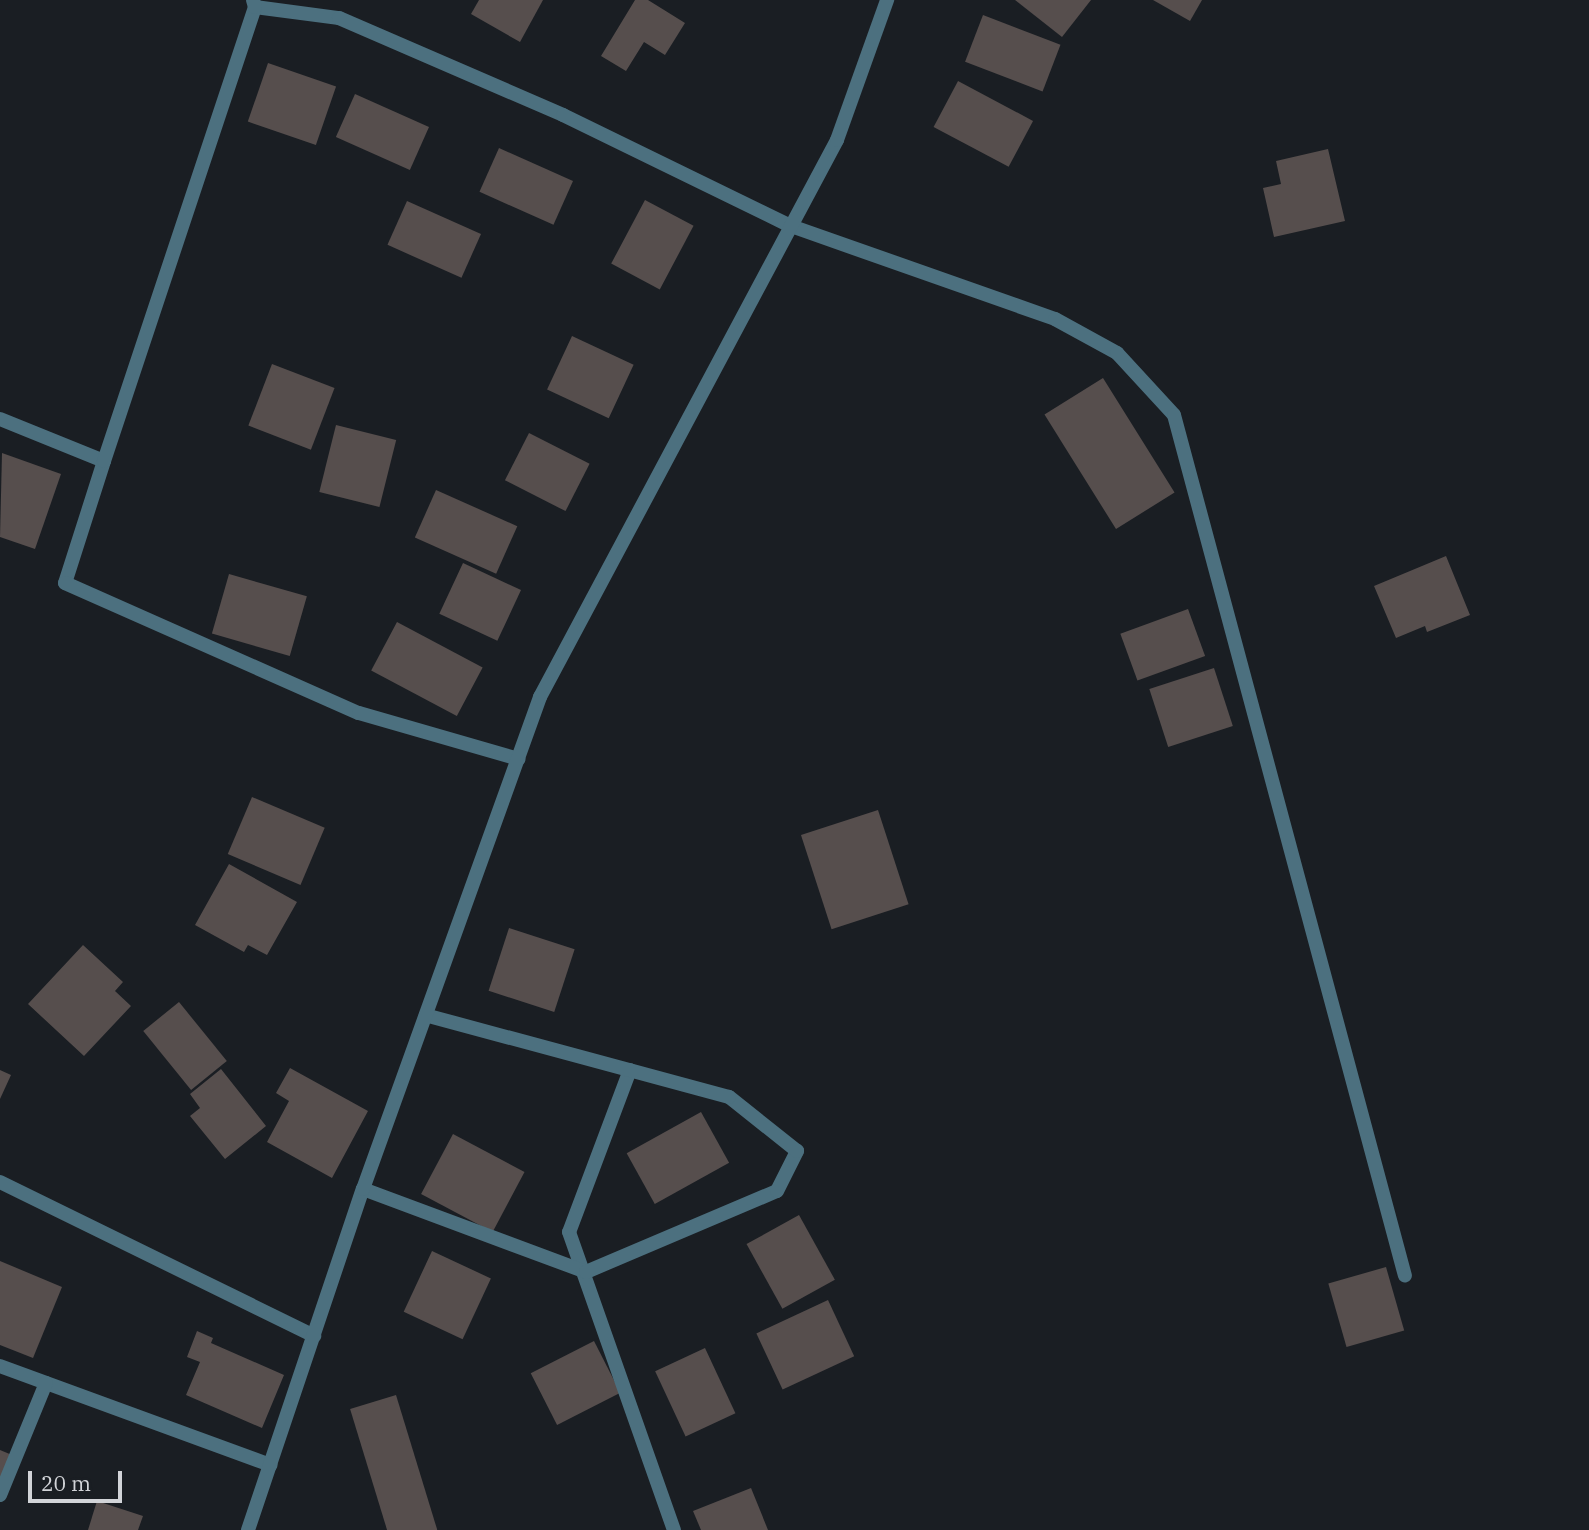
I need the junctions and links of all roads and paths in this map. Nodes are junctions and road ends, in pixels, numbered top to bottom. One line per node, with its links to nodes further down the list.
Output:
1 (887, 0): 3 (street)
2 (254, 3): 3 (street); 5 (street)
3 (791, 226): 6 (street); 12 (street)
4 (0, 419): 5 (street)
5 (104, 461): 6 (street)
6 (518, 759): 7 (street)
7 (426, 1015): 8 (street); 10 (street)
8 (630, 1070): 11 (street); 11 (street)
9 (0, 1182): 13 (street)
10 (363, 1189): 11 (street); 13 (street)
11 (586, 1272): 19 (street)
12 (1405, 1276)
13 (314, 1336): 16 (street)
14 (0, 1366): 15 (street)
15 (46, 1383): 16 (street); 17 (street)
16 (270, 1465): 18 (street)
17 (0, 1495)
18 (248, 1530)
19 (674, 1530)

